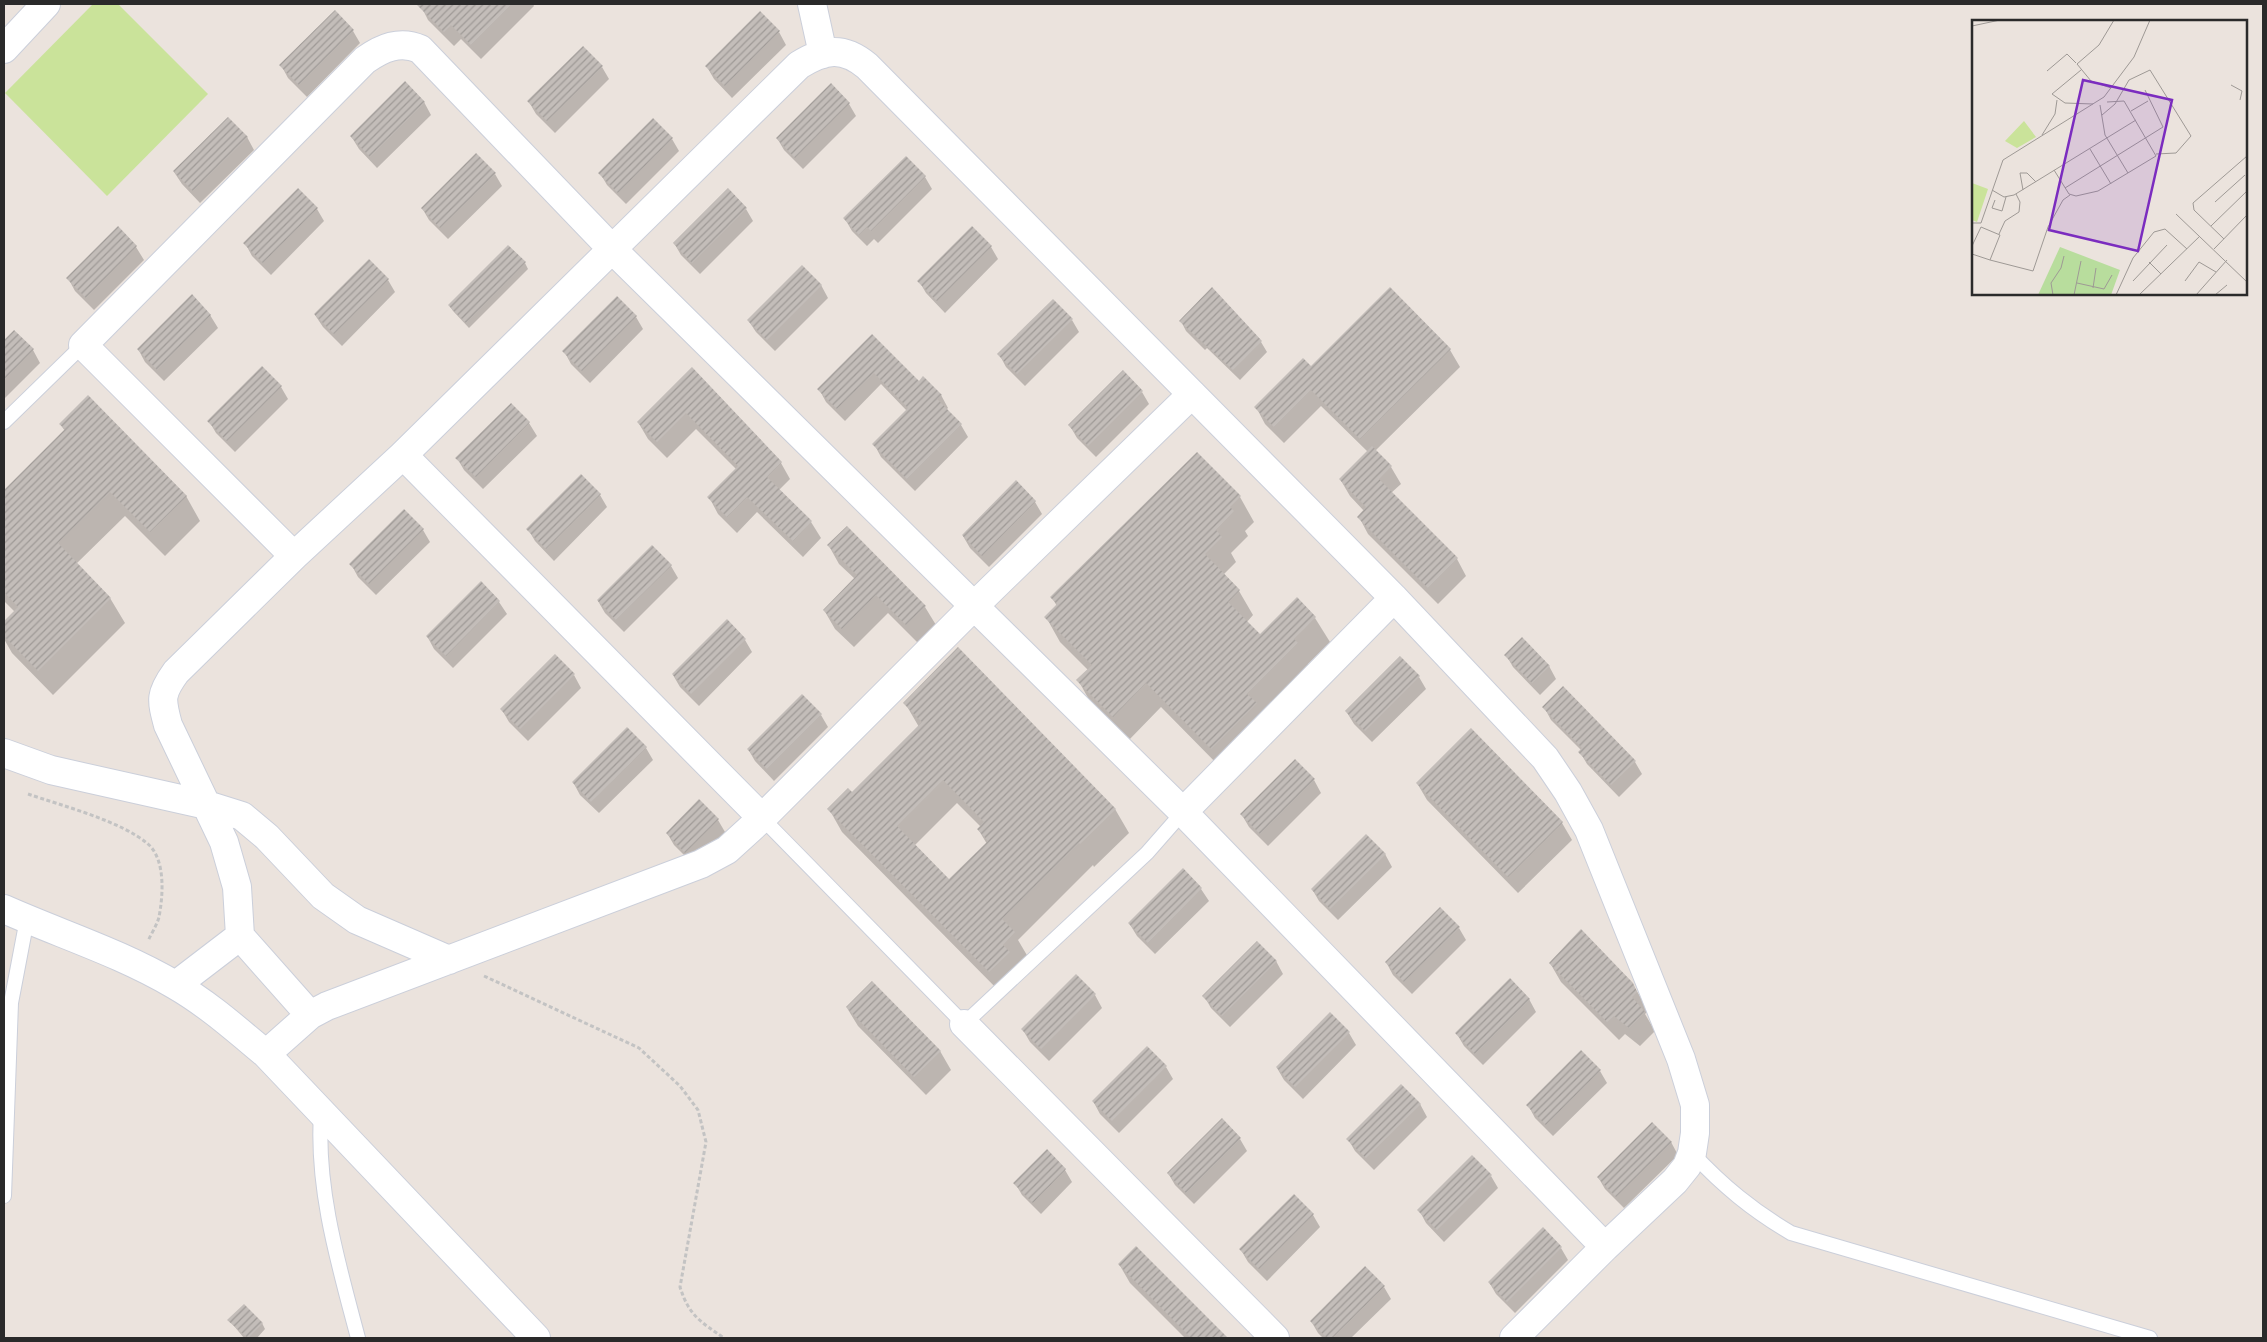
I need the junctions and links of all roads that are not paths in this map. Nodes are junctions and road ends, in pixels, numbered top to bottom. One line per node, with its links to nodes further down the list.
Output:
1 (46, 4): 3 (street)
2 (812, 4): 4 (street)
3 (4, 49)
4 (824, 54): 5 (street); 7 (street)
5 (613, 250): 6 (street); 9 (street); 12 (street)
6 (83, 345): 8 (lane); 10 (street)
7 (1192, 394): 11 (street); 12 (street)
8 (4, 422)
9 (403, 455): 10 (street); 16 (street)
10 (294, 556): 14 (street)
11 (1394, 598): 15 (street); 25 (street)
12 (975, 605): 15 (street); 16 (street)
13 (4, 753): 14 (street)
14 (206, 805): 18 (street); 19 (street)
15 (1183, 812): 22 (lane); 27 (street)
16 (762, 818): 19 (street); 22 (lane)
17 (15, 914): 20 (street); 26 (lane)
18 (240, 927): 20 (street); 21 (street)
19 (449, 960): 21 (street)
20 (176, 985): 23 (street)
21 (310, 1014): 23 (street)
22 (964, 1024): 30 (street)
23 (266, 1054): 24 (street)
24 (321, 1114): 28 (lane); 29 (street)
25 (1692, 1153): 27 (street); 32 (lane)
26 (4, 1196)
27 (1605, 1247): 31 (street)
28 (358, 1338)
29 (536, 1338)
30 (1275, 1338)
31 (1514, 1338)
32 (2150, 1338)

